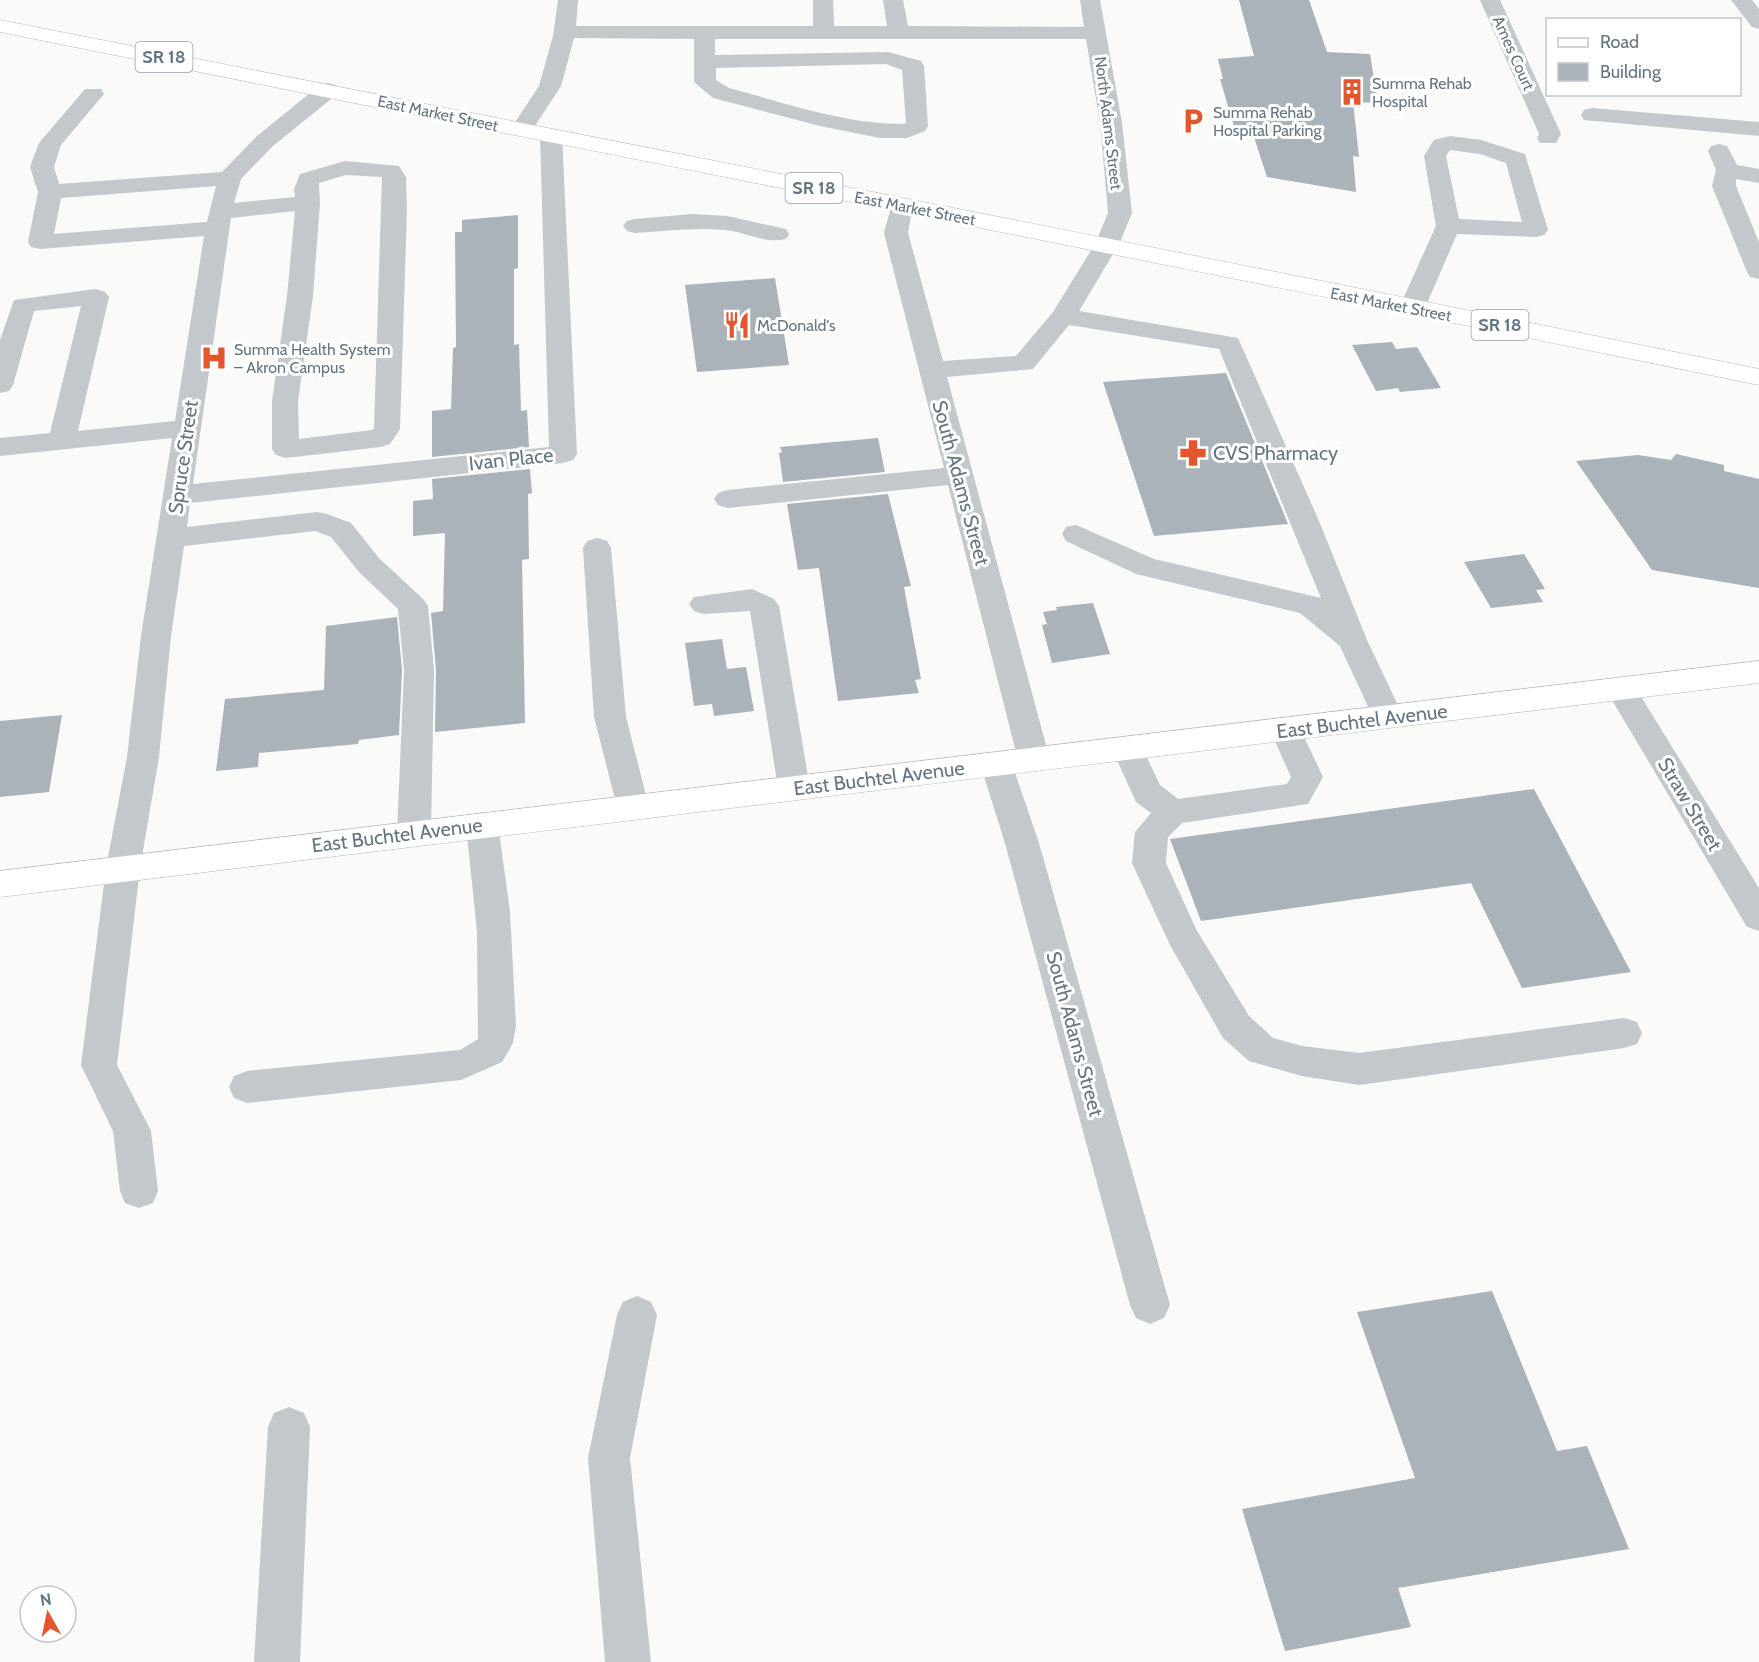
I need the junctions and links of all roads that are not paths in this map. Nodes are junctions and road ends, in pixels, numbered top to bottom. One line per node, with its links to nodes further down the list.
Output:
1 (568, 0): 9 (street)
2 (823, 0): 11 (street)
3 (893, 0): 12 (street)
4 (1090, 0): 13 (street, North Adams Street)
5 (1490, 0): 22 (street, Ames Court)
6 (1741, 0): 7 (street)
7 (1759, 23)
8 (0, 26): 15 (main road, East Market Street / SR 18)
9 (565, 32): 10 (street); 20 (street)
10 (704, 32): 11 (street); 14 (street)
11 (824, 32): 12 (street)
12 (899, 32): 13 (street)
13 (1096, 33): 32 (street, North Adams Street)
14 (705, 62): 14 (street)
15 (328, 90): 20 (main road, East Market Street / SR 18); 27 (street)
16 (93, 94): 25 (street)
17 (1592, 115): 18 (street)
18 (1716, 126): 19 (street); 23 (street)
19 (1759, 129)
20 (521, 130): 21 (main road, East Market Street / SR 18)
21 (550, 135): 28 (main road, East Market Street / SR 18); 43 (street, Ivan Place)
22 (1548, 138)
23 (1728, 170): 24 (street); 33 (street)
24 (1759, 176)
25 (50, 192): 27 (street); 27 (street)
26 (307, 196): 26 (street); 27 (street)
27 (223, 204): 39 (street, Spruce Street)
28 (901, 206): 32 (main road, East Market Street / SR 18); 37 (street, South Adams Street)
29 (635, 226): 31 (street)
30 (1448, 226): 30 (street); 34 (street)
31 (777, 234)
32 (1107, 244): 34 (main road, East Market Street / SR 18); 35 (street, North Adams Street)
33 (1759, 272)
34 (1412, 308): 36 (main road, East Market Street / SR 18)
35 (1064, 316): 37 (street, North Adams Street); 49 (street)
36 (1759, 377)
37 (934, 380): 42 (street, South Adams Street)
38 (0, 385): 40 (street)
39 (187, 428): 40 (street); 43 (street, Spruce Street)
40 (62, 439): 41 (street)
41 (0, 447)
42 (959, 475): 44 (street); 55 (street, South Adams Street)
43 (178, 495): 46 (street, Spruce Street)
44 (728, 499)
45 (1076, 534): 49 (street)
46 (171, 538): 61 (street); 62 (street, Spruce Street)
47 (597, 548): 58 (street)
48 (704, 604): 57 (street)
49 (1352, 640): 52 (street)
50 (1759, 672): 51 (main road, East Buchtel Avenue)
51 (1621, 690): 52 (main road, East Buchtel Avenue); 64 (street, Straw Street)
52 (1388, 718): 53 (main road, East Buchtel Avenue)
53 (1286, 730): 54 (main road, East Buchtel Avenue); 59 (street)
54 (1128, 749): 55 (main road, East Buchtel Avenue); 59 (street)
55 (1034, 760): 56 (main road, East Buchtel Avenue)
56 (996, 764): 57 (main road, East Buchtel Avenue); 68 (street, South Adams Street)
57 (794, 788): 58 (main road, East Buchtel Avenue)
58 (633, 807): 60 (main road, East Buchtel Avenue)
59 (1173, 812): 65 (street)
60 (482, 825): 61 (main road, East Buchtel Avenue); 66 (street)
61 (414, 833): 62 (main road, East Buchtel Avenue)
62 (123, 868): 63 (main road, East Buchtel Avenue); 67 (street, Spruce Street)
63 (0, 884)
64 (1759, 917)
65 (1624, 1033)
66 (247, 1087)
67 (139, 1191)
68 (1150, 1305)
69 (636, 1315): 72 (street)
70 (290, 1427): 71 (street)
71 (277, 1662)
72 (628, 1662)

